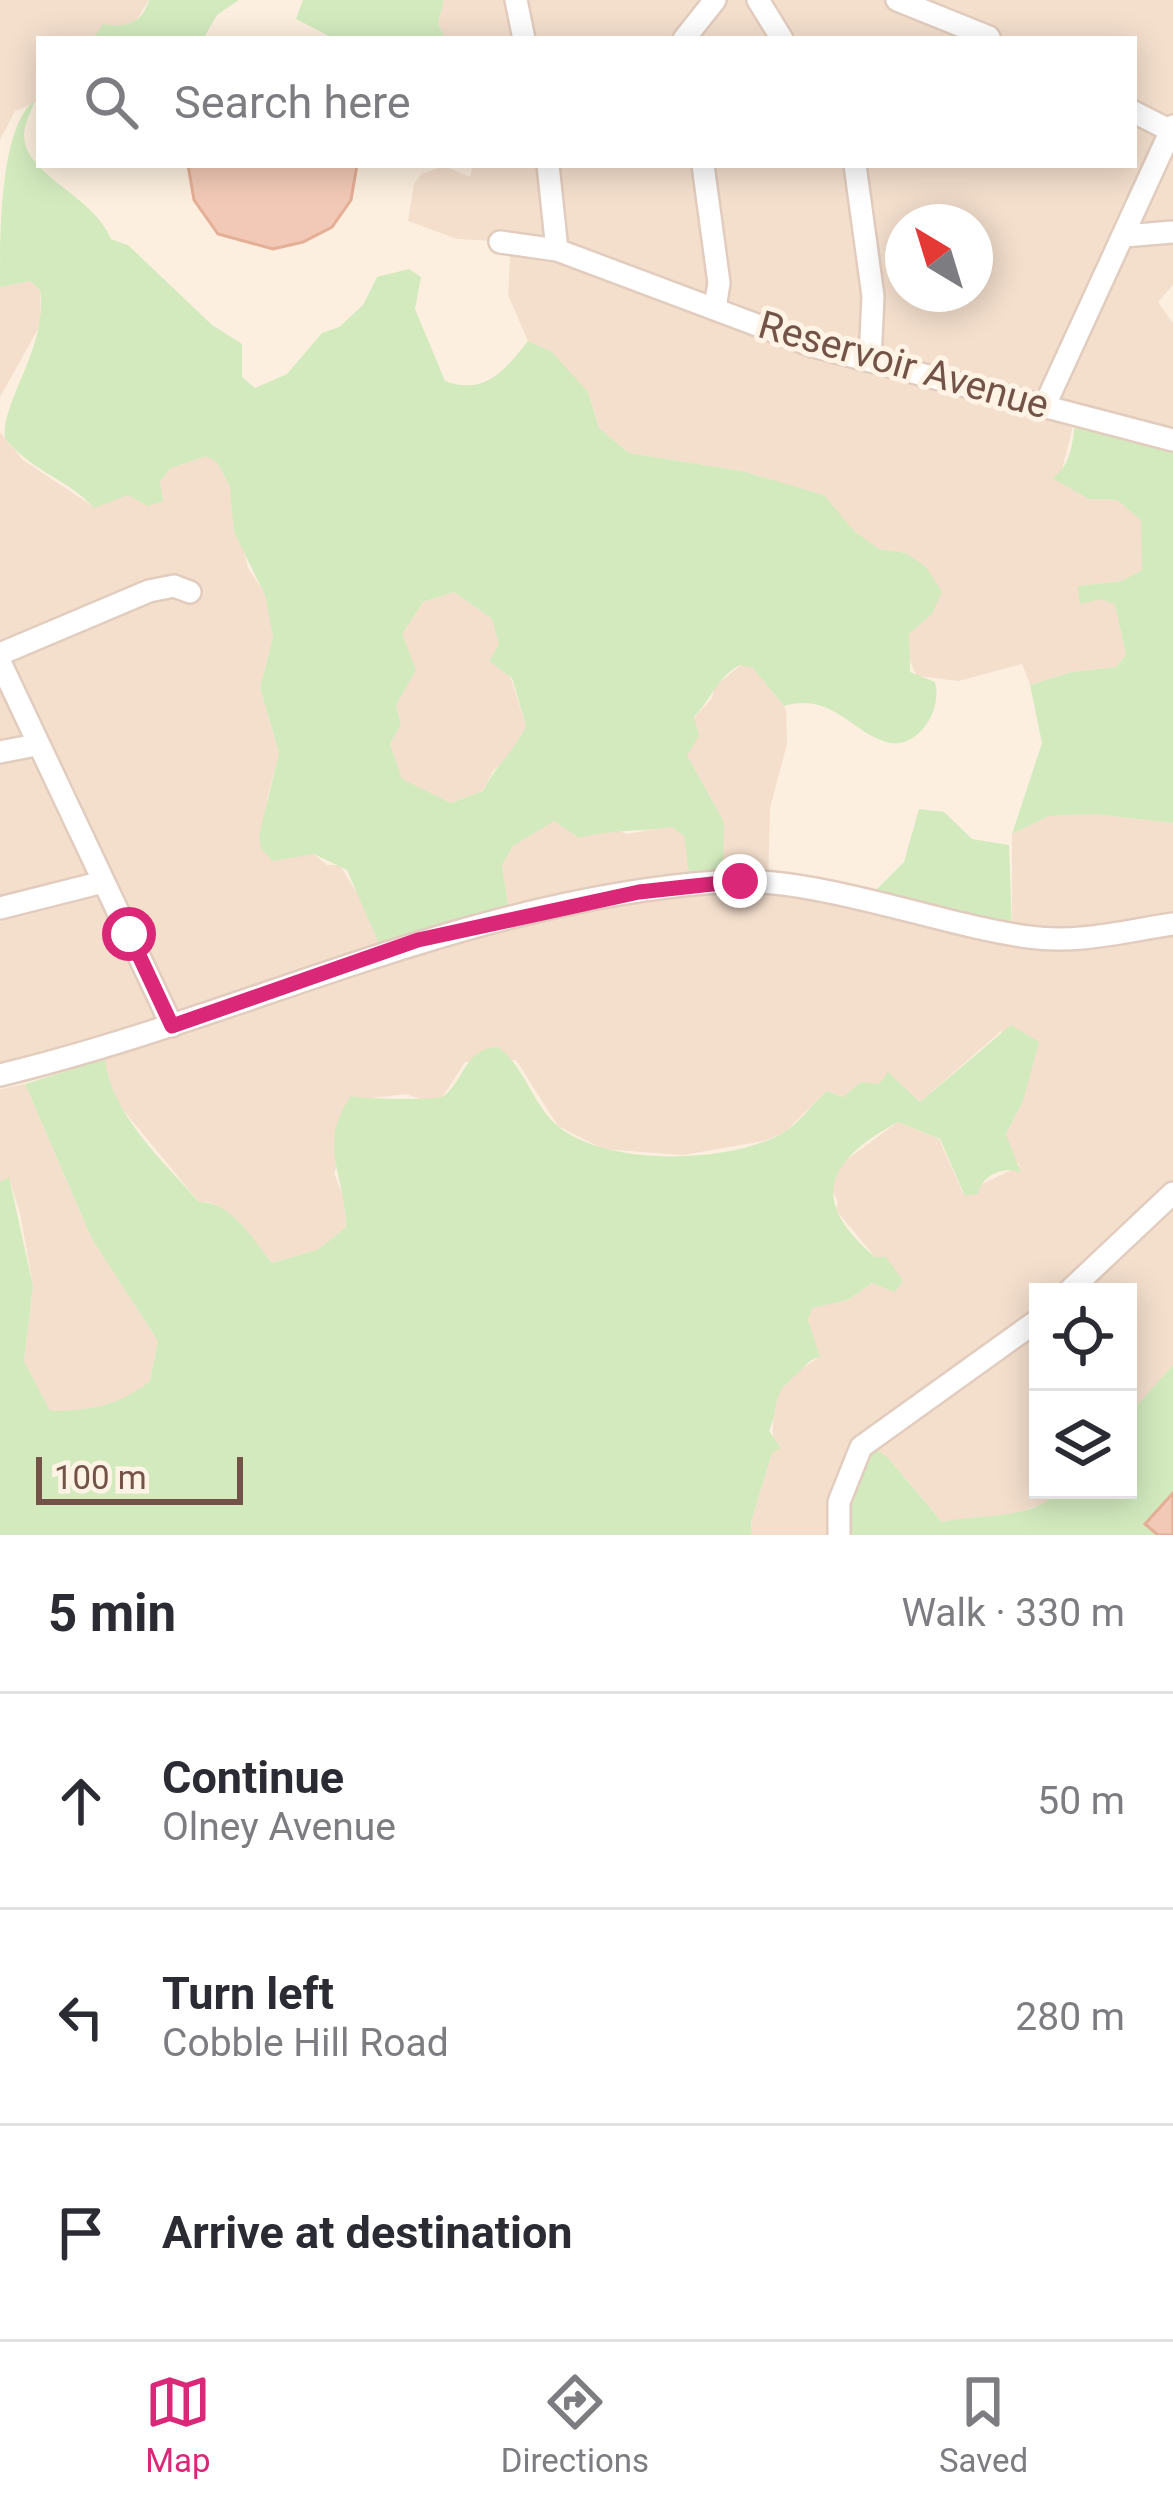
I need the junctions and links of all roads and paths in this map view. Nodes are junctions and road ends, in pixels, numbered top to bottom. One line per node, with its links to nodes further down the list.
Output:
1 (516, 0): 5 (street)
2 (715, 0): 6 (street)
3 (758, 0): 7 (street)
4 (897, 0): 8 (street)
5 (523, 36)
6 (686, 36)
7 (780, 36)
8 (987, 36)
9 (1137, 113): 10 (street)
10 (1172, 129): 15 (street)
11 (548, 168): 17 (street)
12 (703, 168): 18 (street)
13 (855, 168): 19 (street)
14 (1173, 232): 15 (street)
15 (1124, 236): 20 (street)
16 (500, 242): 17 (street, Reservoir Avenue)
17 (557, 250): 18 (street, Reservoir Avenue)
18 (715, 308): 19 (street, Reservoir Avenue)
19 (871, 360): 20 (street, Reservoir Avenue)
20 (1045, 405): 21 (street, Reservoir Avenue)
21 (1173, 440)
22 (190, 592): 23 (street)
23 (0, 658): 24 (street)
24 (36, 745): 25 (street); 26 (street)
25 (0, 752)
26 (103, 882): 27 (street); 29 (street)
27 (0, 908)
28 (1173, 924): 29 (street)
29 (172, 1026): 30 (street)
30 (0, 1075)
31 (1173, 1192): 32 (street)
32 (1078, 1283)
33 (1029, 1326): 34 (street)
34 (839, 1535)

